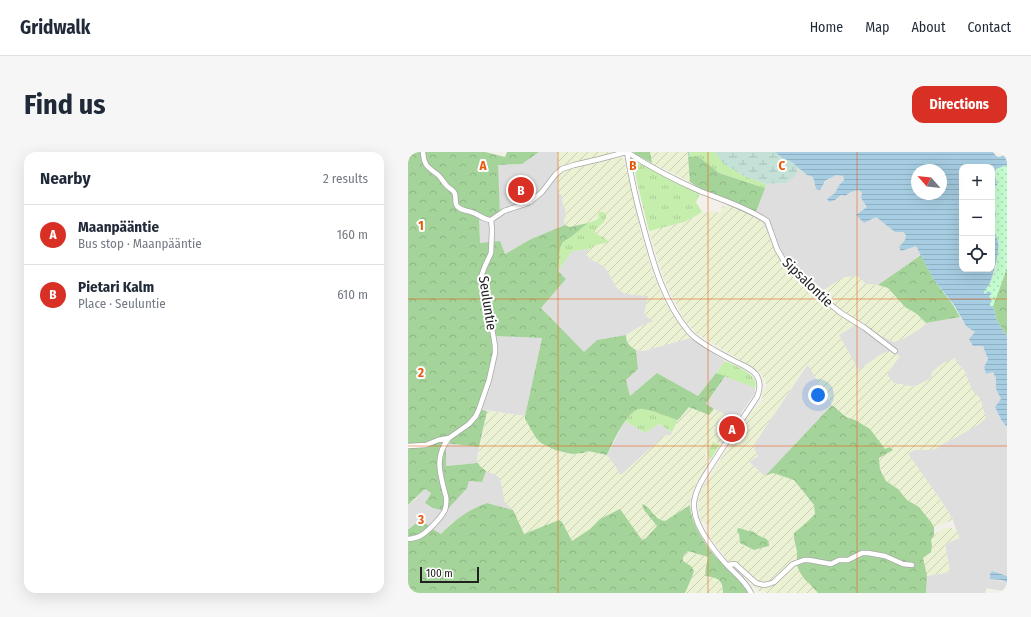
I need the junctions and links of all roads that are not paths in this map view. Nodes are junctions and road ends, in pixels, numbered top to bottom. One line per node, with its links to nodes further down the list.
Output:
1 (423, 152): 3 (street)
2 (627, 152): 3 (street); 4 (street, Sipsalontie); 9 (street)
3 (491, 220): 5 (street, Seuluntie)
4 (895, 351)
5 (449, 438): 6 (street, Seuluntie); 7 (street)
6 (408, 446)
7 (408, 539)
8 (912, 565): 9 (street)
9 (727, 566): 10 (street)
10 (751, 593)

